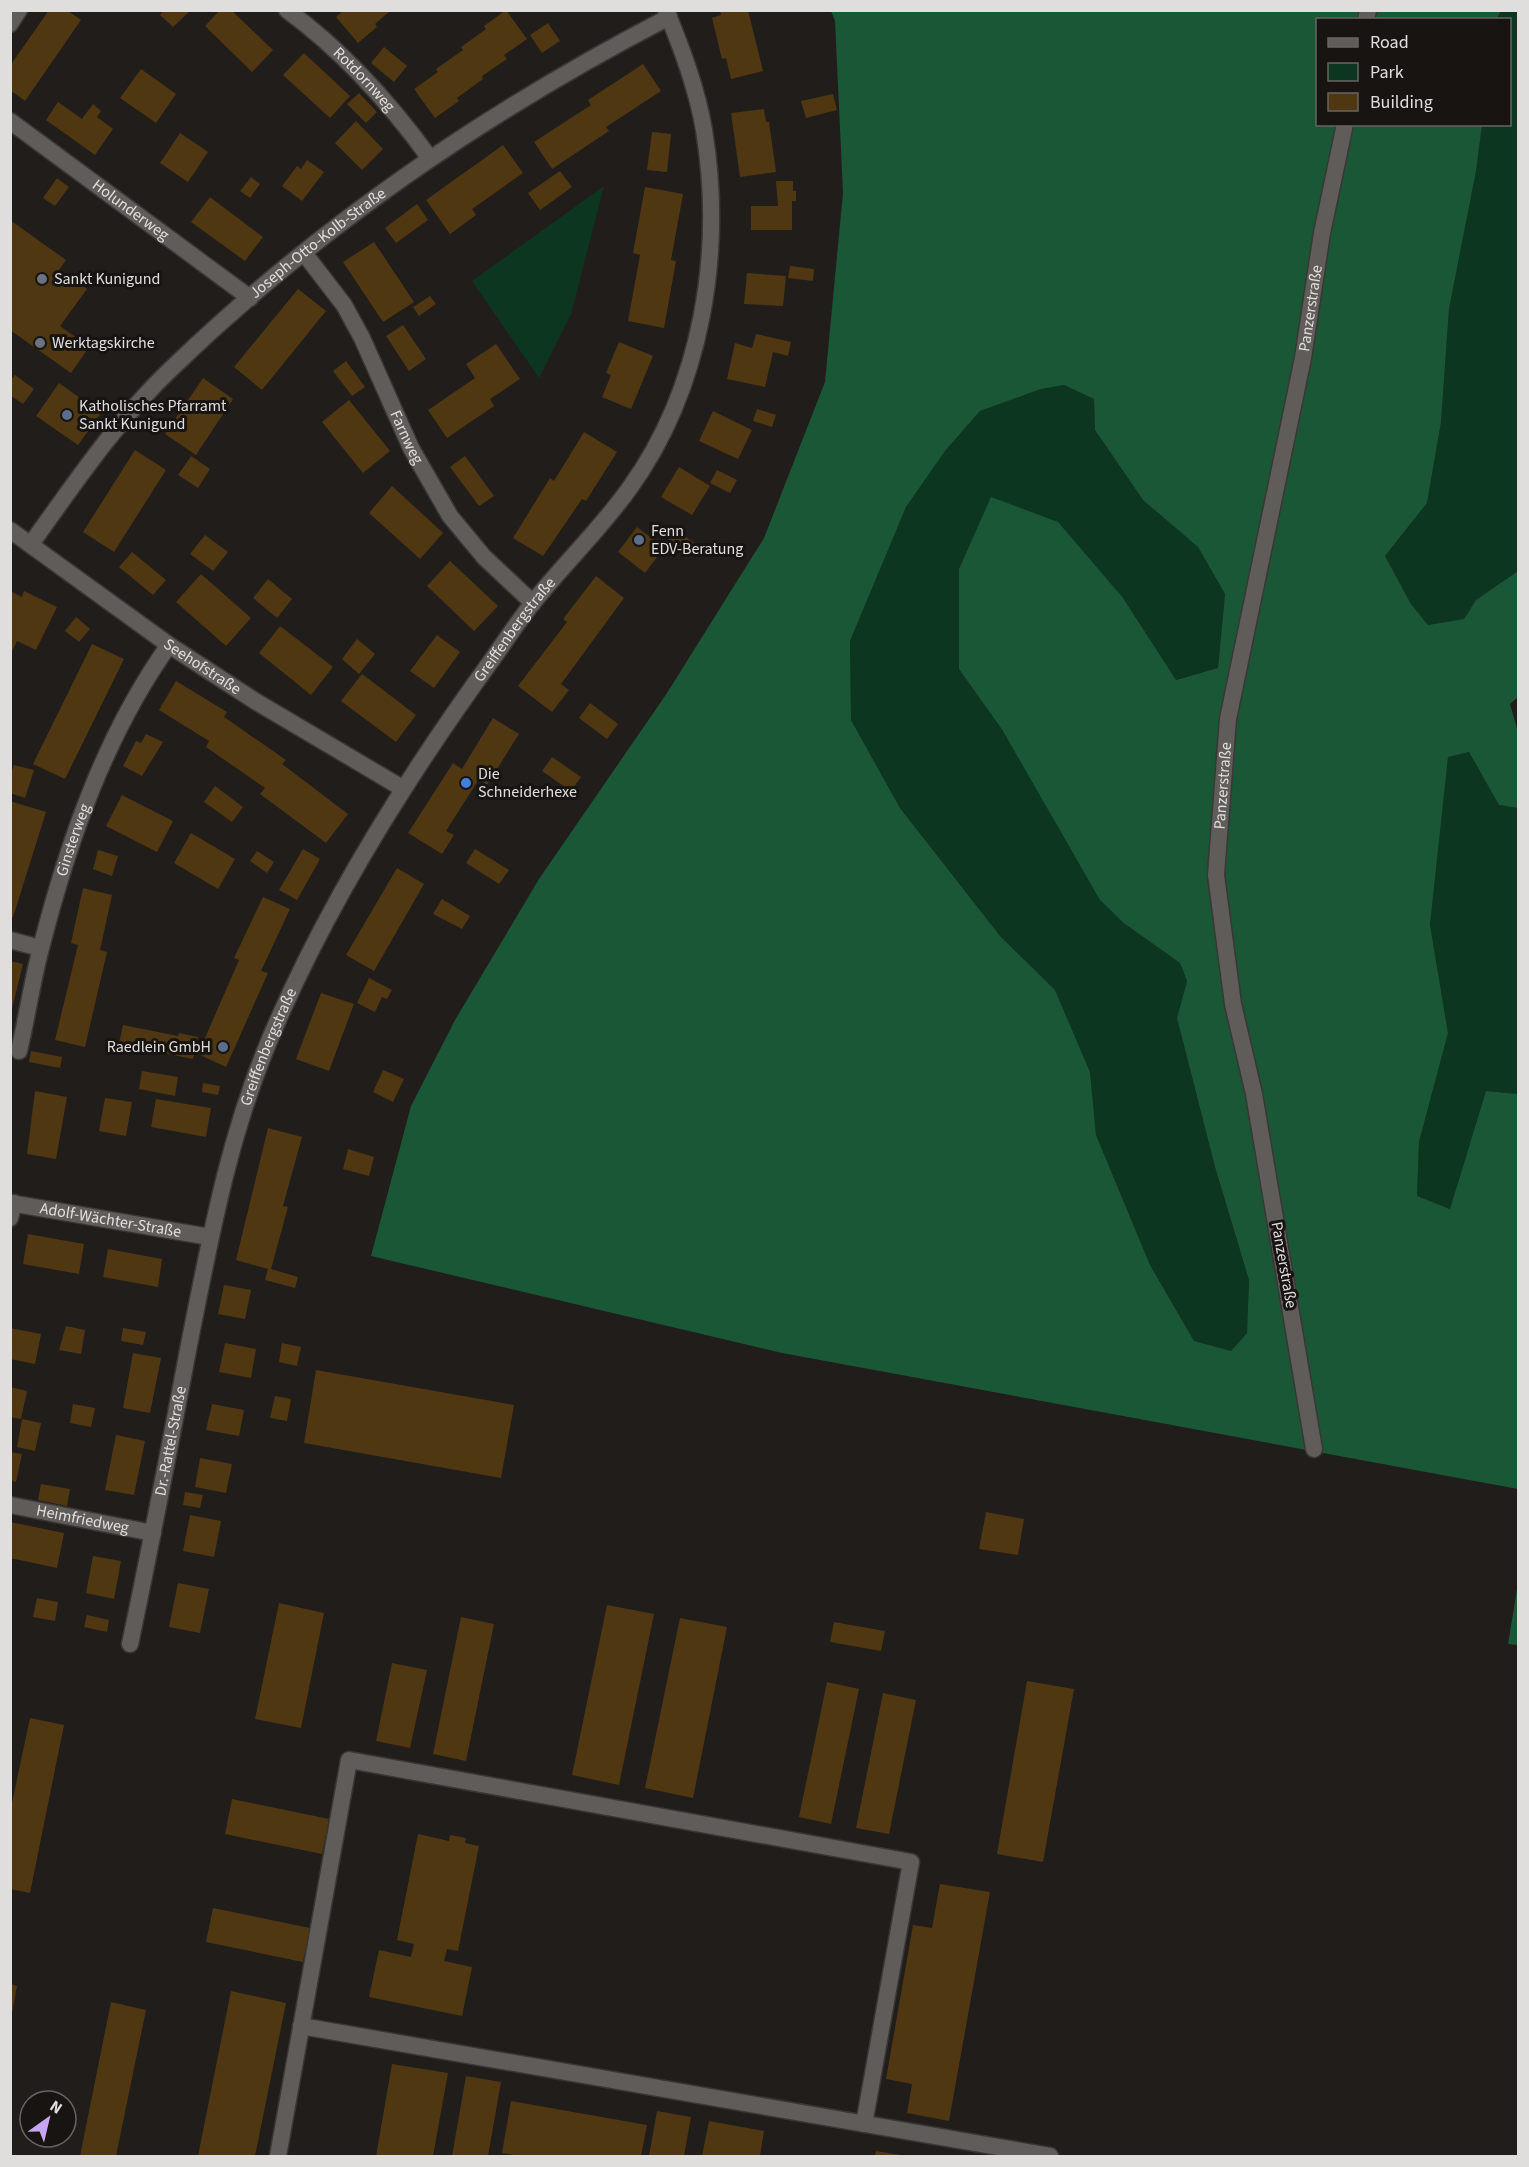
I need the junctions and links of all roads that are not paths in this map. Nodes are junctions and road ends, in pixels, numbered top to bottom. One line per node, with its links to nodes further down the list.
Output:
1 (19, 10): 4 (street)
2 (287, 10): 7 (street, Rotdornweg)
3 (668, 14): 7 (street, Joseph-Otto-Kolb-Straße); 12 (street, Greiffenbergstraße)
4 (10, 24)
5 (10, 121): 9 (street, Holunderweg)
6 (1345, 126): 20 (street, Panzerstraße)
7 (429, 157): 8 (street, Joseph-Otto-Kolb-Straße)
8 (304, 253): 9 (street, Joseph-Otto-Kolb-Straße); 12 (street, Farnweg)
9 (250, 298): 11 (street, Joseph-Otto-Kolb-Straße)
10 (10, 530): 11 (street, Seehofstraße)
11 (31, 544): 13 (street, Seehofstraße)
12 (533, 603): 14 (street, Greiffenbergstraße)
13 (168, 645): 14 (street, Seehofstraße); 16 (street, Ginsterweg)
14 (402, 788): 19 (street, Greiffenbergstraße)
15 (10, 940): 16 (street)
16 (40, 948): 17 (street, Ginsterweg)
17 (19, 1051)
18 (12, 1208): 19 (street, Adolf-Wächter-Straße)
19 (210, 1237): 22 (street, Dr.-Rattel-Straße)
20 (1314, 1449)
21 (10, 1505): 22 (street, Heimfriedweg)
22 (153, 1533): 23 (street, Dr.-Rattel-Straße)
23 (130, 1644)
24 (301, 2026): 25 (street); 25 (street); 26 (street)
25 (864, 2124): 27 (street)
26 (278, 2157)
27 (1050, 2157)

